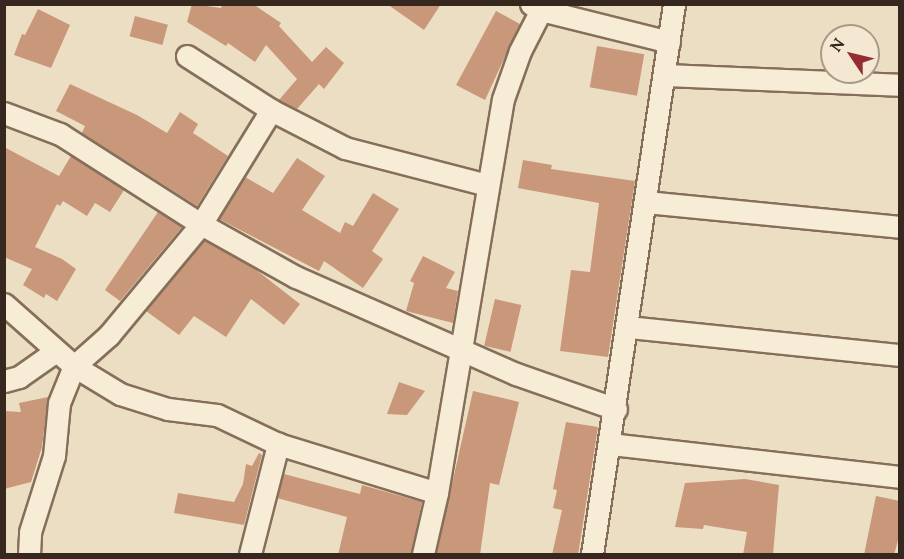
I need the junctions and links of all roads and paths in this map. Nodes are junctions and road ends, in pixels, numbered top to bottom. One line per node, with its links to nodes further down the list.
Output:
1 (674, 4): 3 (street)
2 (536, 7): 3 (street); 9 (street)
3 (669, 42): 5 (street)
4 (187, 56): 7 (street)
5 (664, 75): 6 (street); 10 (street)
6 (900, 85)
7 (271, 110): 9 (street); 11 (street)
8 (4, 112): 11 (street)
9 (487, 185): 15 (street)
10 (646, 202): 12 (street); 14 (street)
11 (201, 224): 15 (street); 18 (street)
12 (900, 227)
13 (4, 304): 16 (street)
14 (628, 327): 17 (street); 20 (street)
15 (461, 349): 20 (street); 24 (street)
16 (56, 351): 18 (street); 19 (street)
17 (900, 356)
18 (74, 366): 21 (street); 25 (street)
19 (4, 381)
20 (616, 409): 22 (street)
21 (278, 444): 24 (street); 26 (street)
22 (611, 444): 23 (street); 28 (street)
23 (900, 477)
24 (437, 493): 27 (street)
25 (29, 555)
26 (250, 555)
27 (423, 555)
28 (592, 555)

